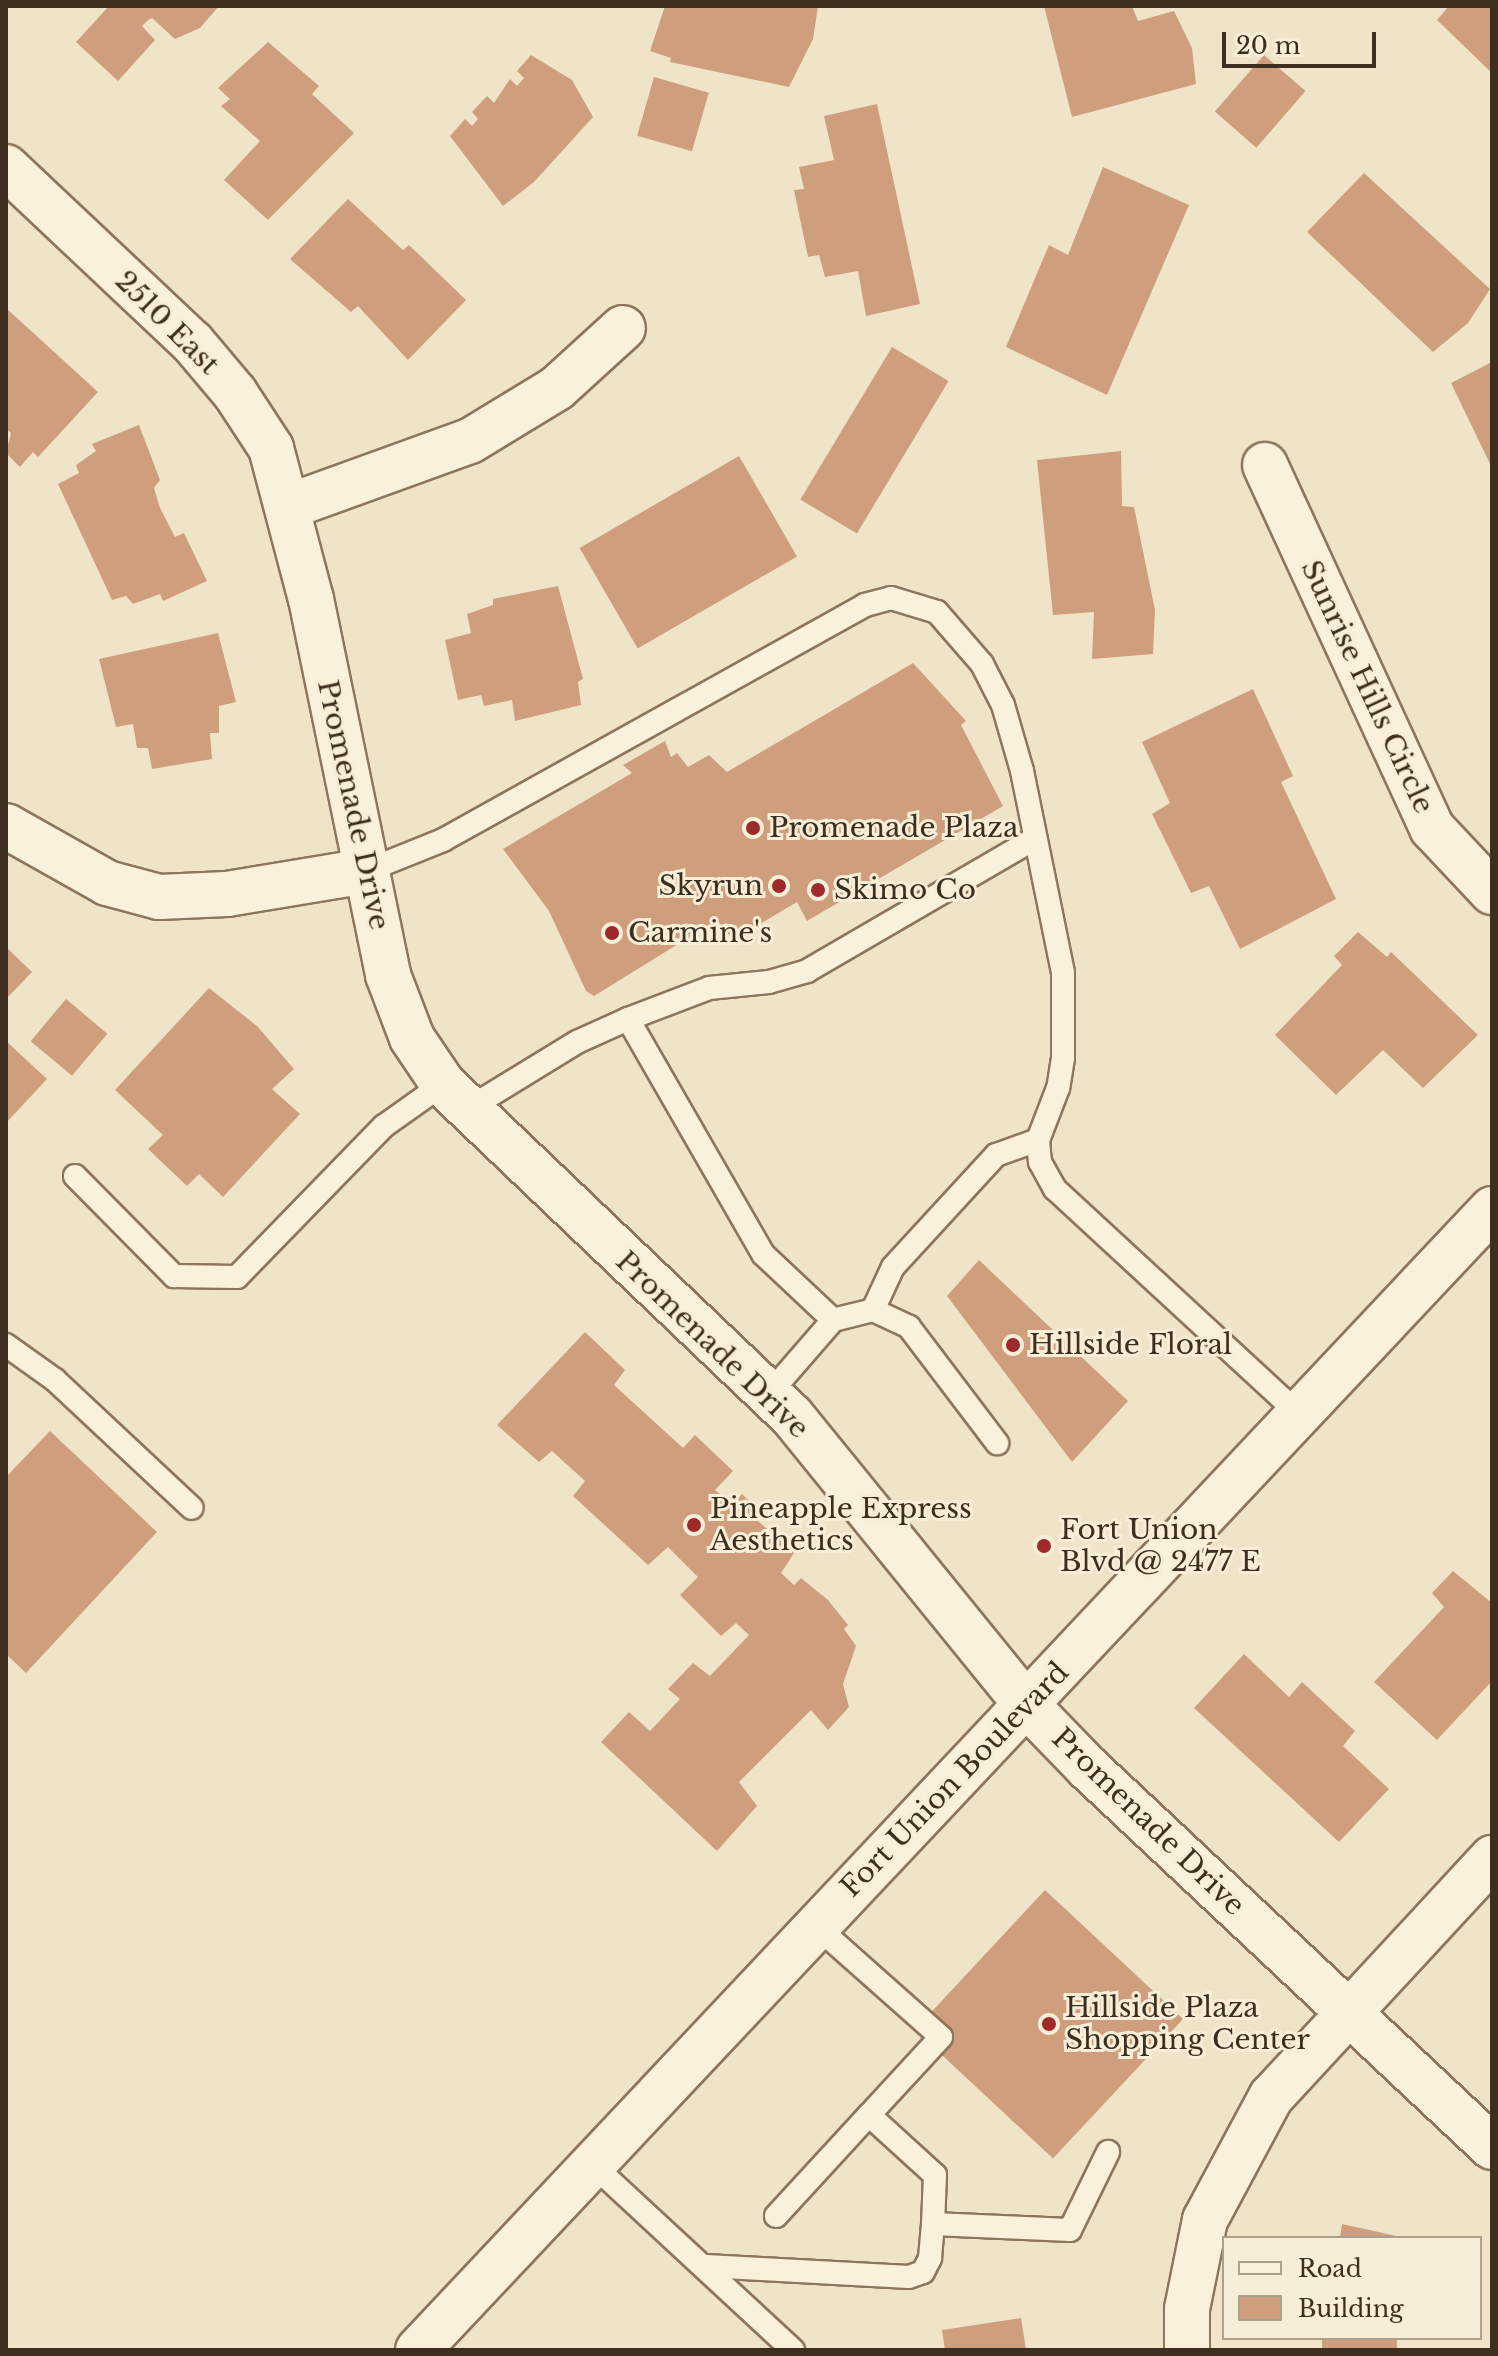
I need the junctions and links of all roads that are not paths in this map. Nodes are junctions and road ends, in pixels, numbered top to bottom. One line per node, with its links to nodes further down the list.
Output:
1 (6, 167): 4 (street, 2510 East)
2 (623, 328): 4 (street)
3 (1265, 465): 8 (street, Sunrise Hills Circle)
4 (290, 506): 7 (street, Promenade Drive)
5 (6, 826): 7 (street)
6 (1034, 839): 7 (lane); 9 (lane); 11 (lane)
7 (366, 871): 10 (street, Promenade Drive)
8 (1492, 892)
9 (628, 1019): 10 (lane); 15 (lane)
10 (454, 1097): 12 (lane); 17 (street, Promenade Drive)
11 (1038, 1140): 14 (lane); 18 (lane)
12 (75, 1176)
13 (1492, 1209): 18 (street, Fort Union Boulevard)
14 (873, 1310): 15 (lane); 19 (lane)
15 (833, 1320): 17 (lane)
16 (6, 1345): 20 (lane)
17 (769, 1394): 21 (street, Promenade Drive)
18 (1300, 1415): 21 (street, Fort Union Boulevard)
19 (997, 1443)
20 (192, 1508)
21 (1026, 1704): 23 (street, Fort Union Boulevard); 24 (street, Promenade Drive)
22 (1492, 1858): 24 (street)
23 (816, 1926): 25 (lane); 28 (street, Fort Union Boulevard)
24 (1347, 2011): 26 (street, Promenade Drive); 34 (street)
25 (869, 2115): 29 (lane); 30 (lane)
26 (1492, 2147)
27 (1108, 2152): 30 (lane)
28 (592, 2164): 31 (lane); 32 (street, Fort Union Boulevard)
29 (776, 2216)
30 (933, 2224): 31 (lane)
31 (706, 2266): 33 (lane)
32 (418, 2350)
33 (793, 2350)
34 (1187, 2350)

